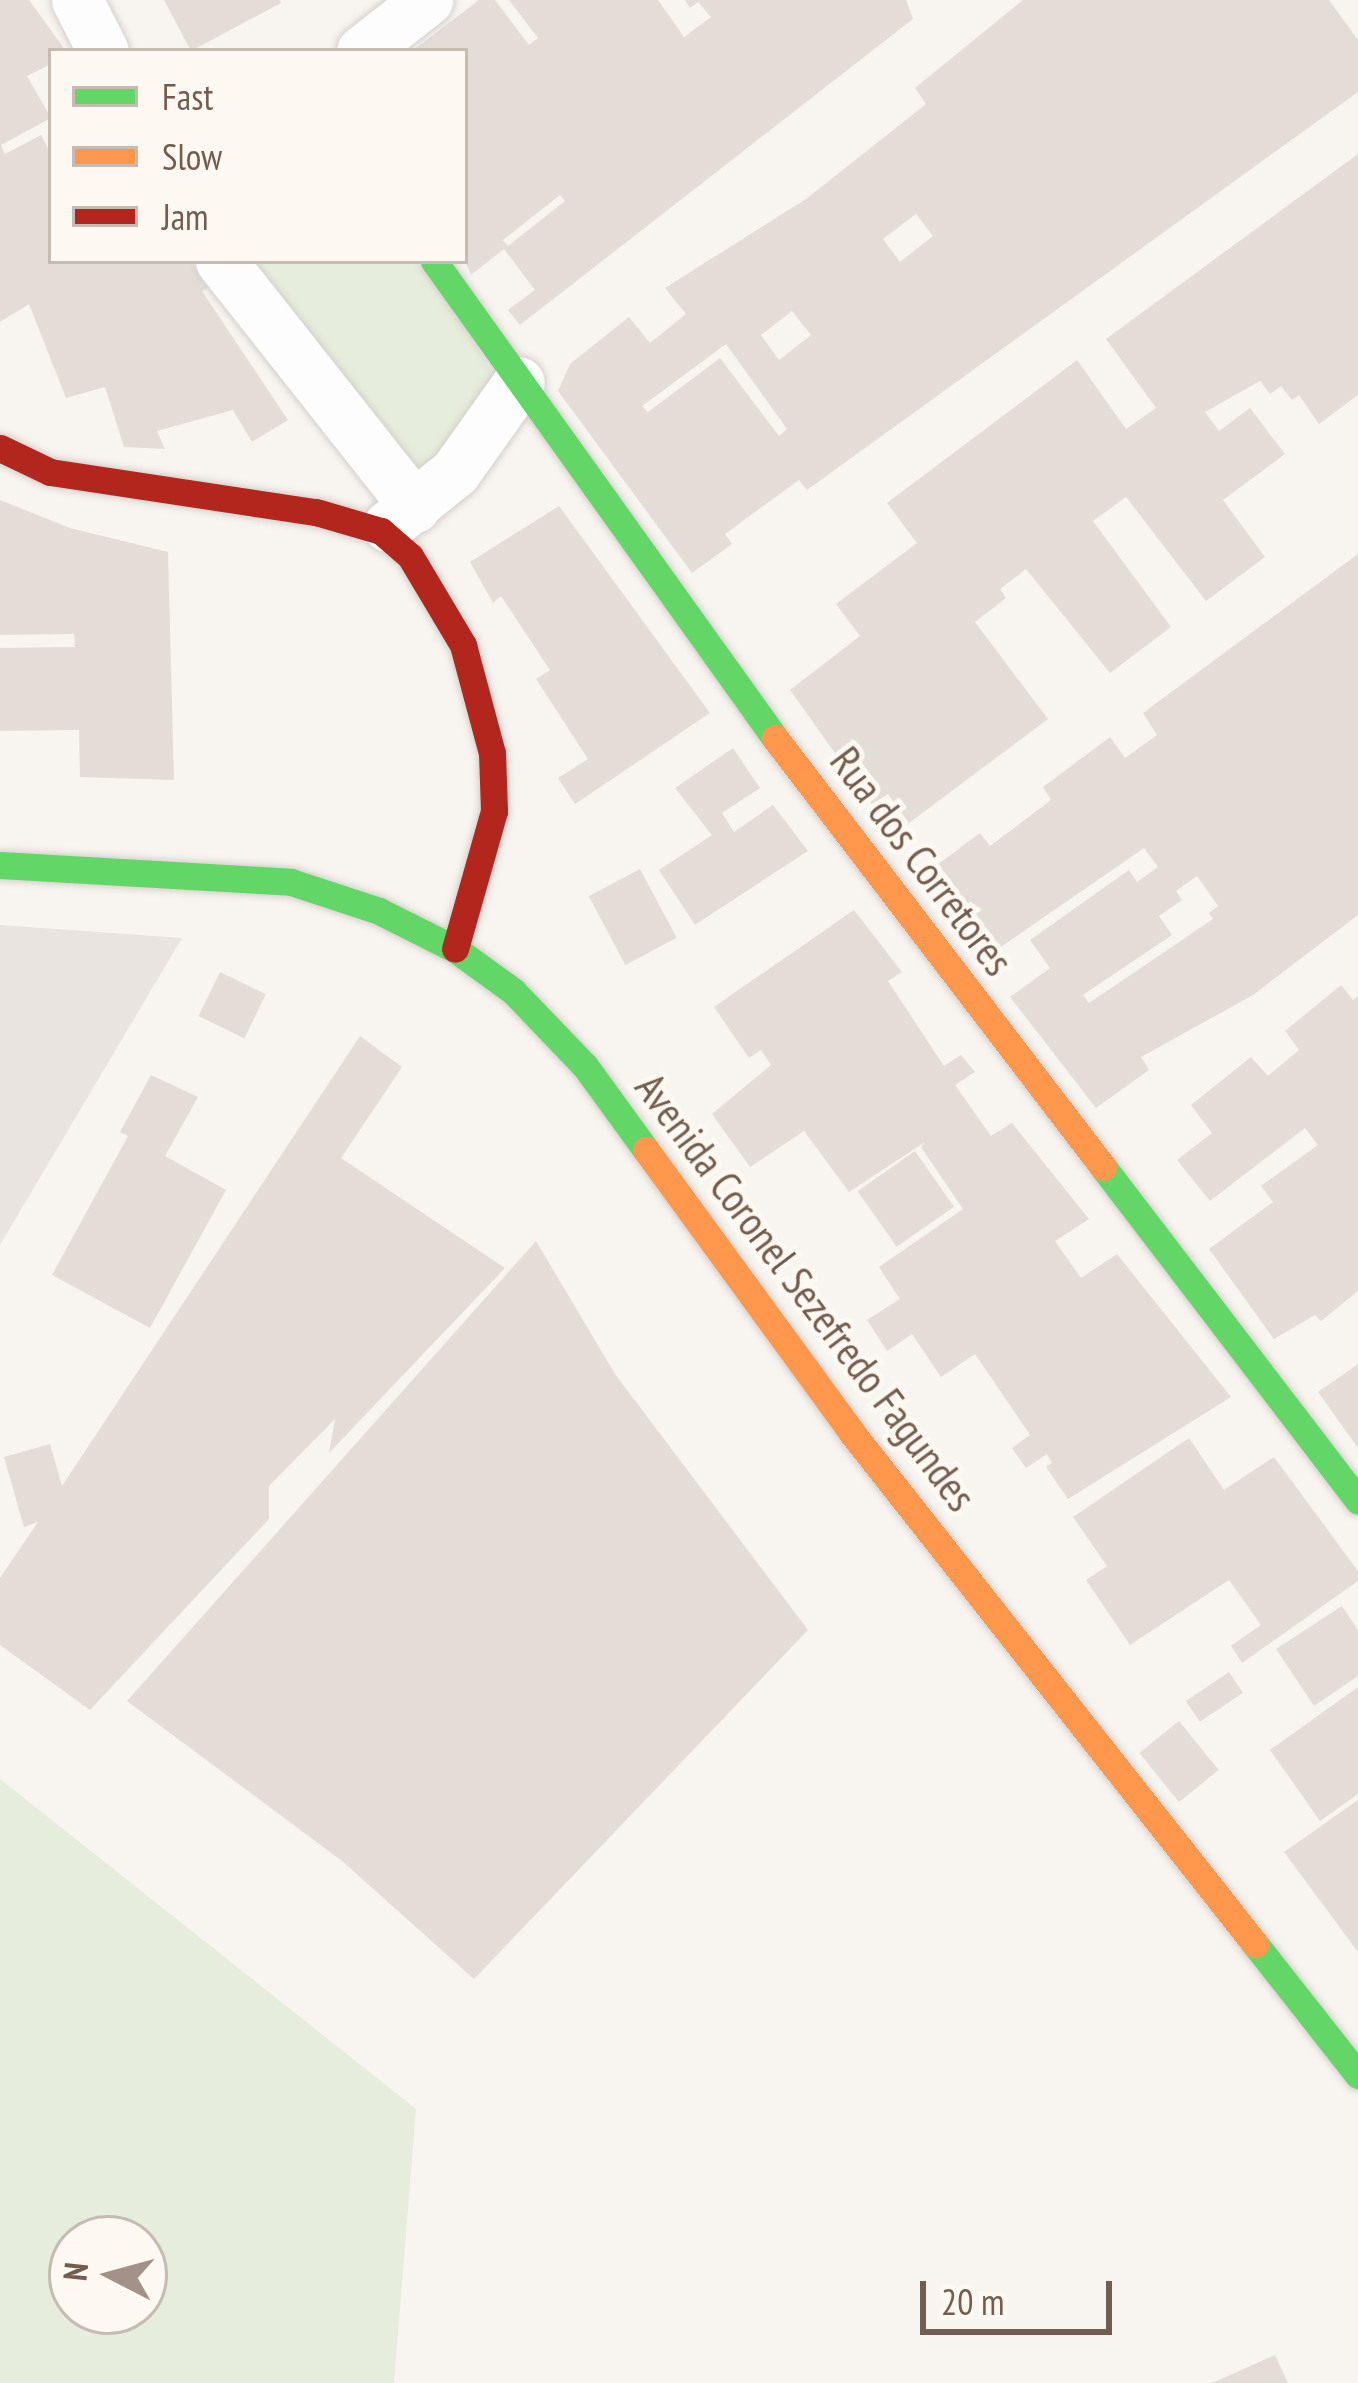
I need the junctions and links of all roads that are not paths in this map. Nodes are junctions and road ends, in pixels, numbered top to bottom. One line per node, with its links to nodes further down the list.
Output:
1 (77, 0): 3 (street)
2 (427, 0): 4 (street)
3 (101, 48)
4 (366, 48)
5 (223, 264): 9 (street)
6 (436, 264): 7 (street, Rua dos Corretores)
7 (519, 382): 9 (street); 12 (street, Rua dos Corretores)
8 (0, 448): 9 (street)
9 (398, 519): 11 (street)
10 (0, 866): 11 (street, Avenida Coronel Sezefredo Fagundes)
11 (455, 950): 13 (street, Avenida Coronel Sezefredo Fagundes)
12 (1358, 1501)
13 (1358, 2075)

